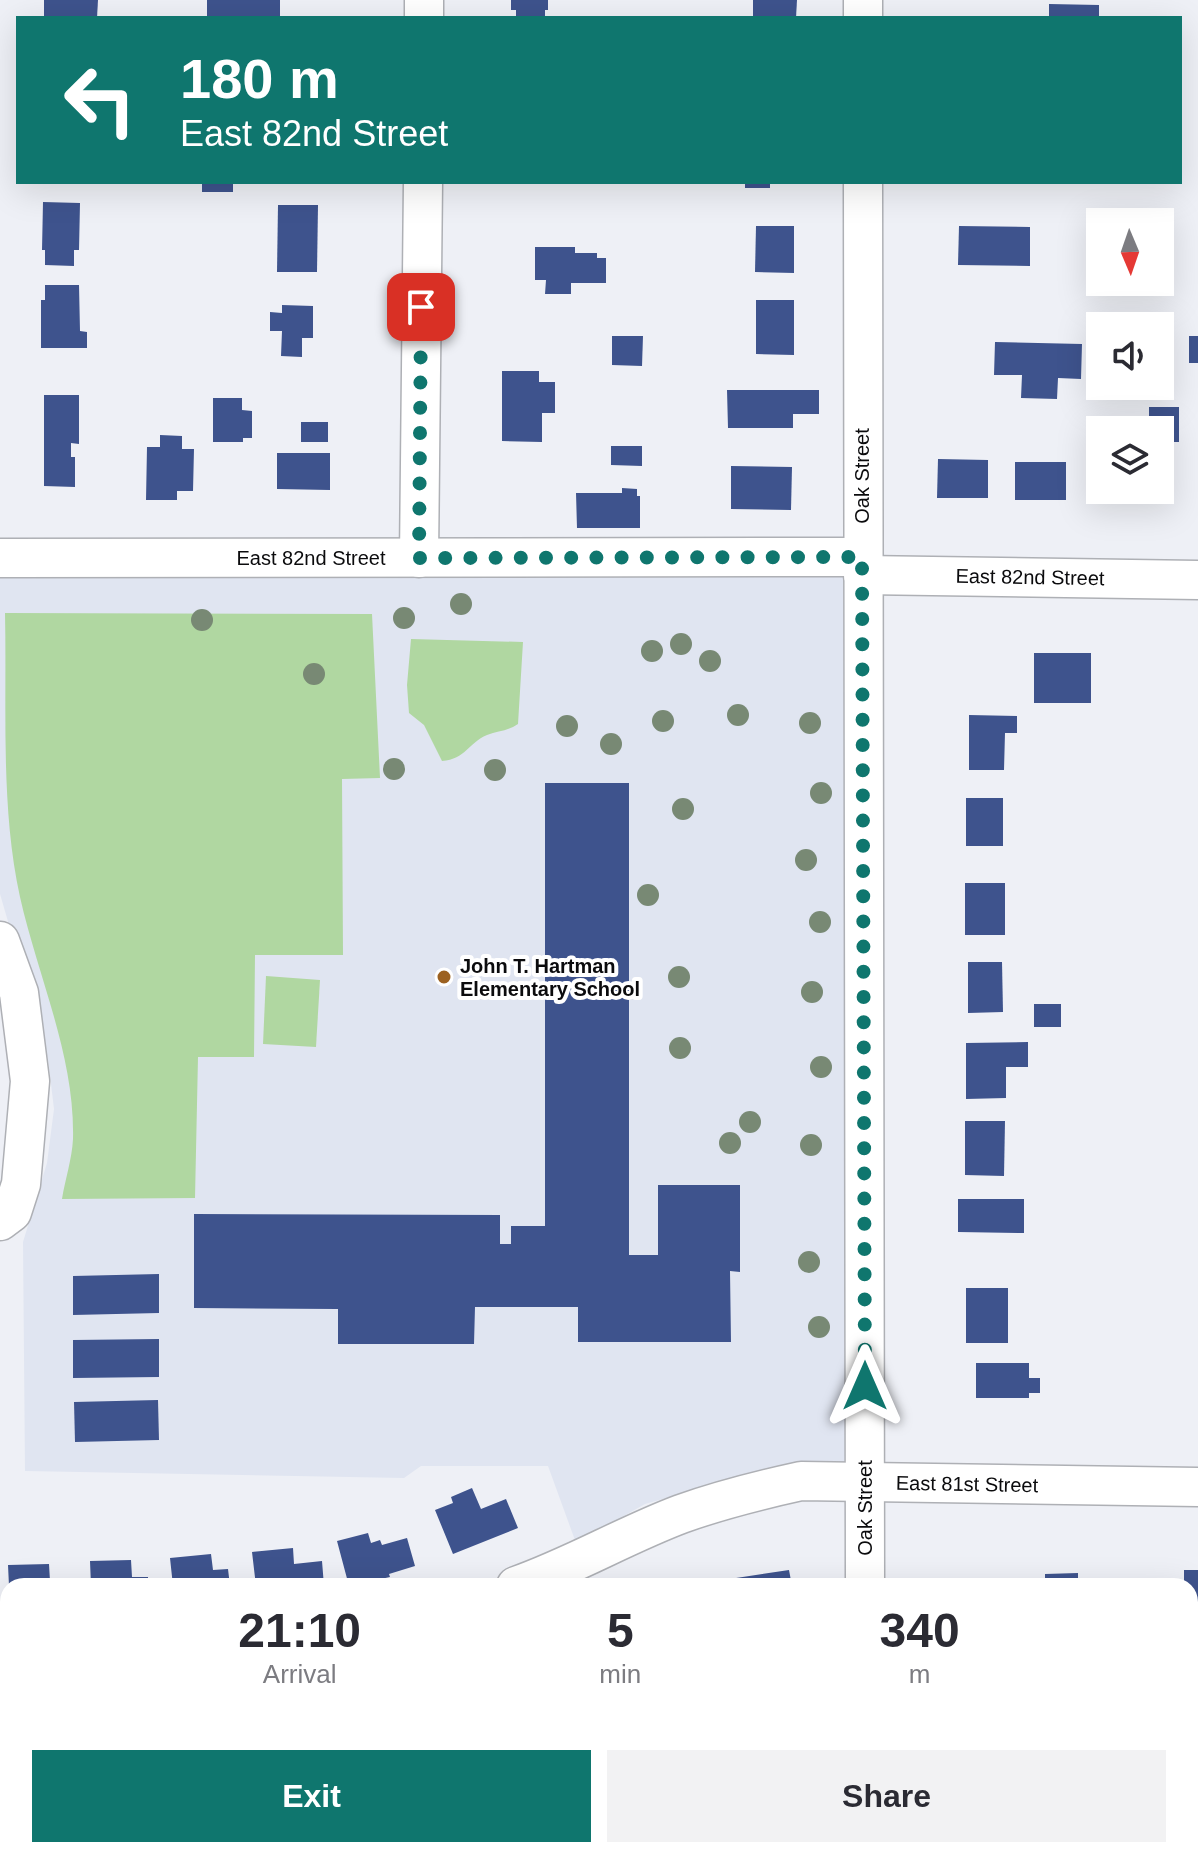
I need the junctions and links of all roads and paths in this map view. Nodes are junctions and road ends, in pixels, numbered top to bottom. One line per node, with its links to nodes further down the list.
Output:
1 (423, 184): 4 (street)
2 (863, 184): 5 (street, Oak Street)
3 (0, 558): 4 (street, East 82nd Street)
4 (419, 558): 5 (street, East 82nd Street)
5 (862, 566): 6 (street, East 82nd Street); 9 (street, Oak Street)
6 (1198, 580)
7 (0, 941): 8 (street)
8 (0, 1221)
9 (865, 1482): 10 (street, East 81st Street); 11 (street, East 81st Street); 12 (street, Oak Street)
10 (1198, 1487)
11 (539, 1578)
12 (865, 1578)

